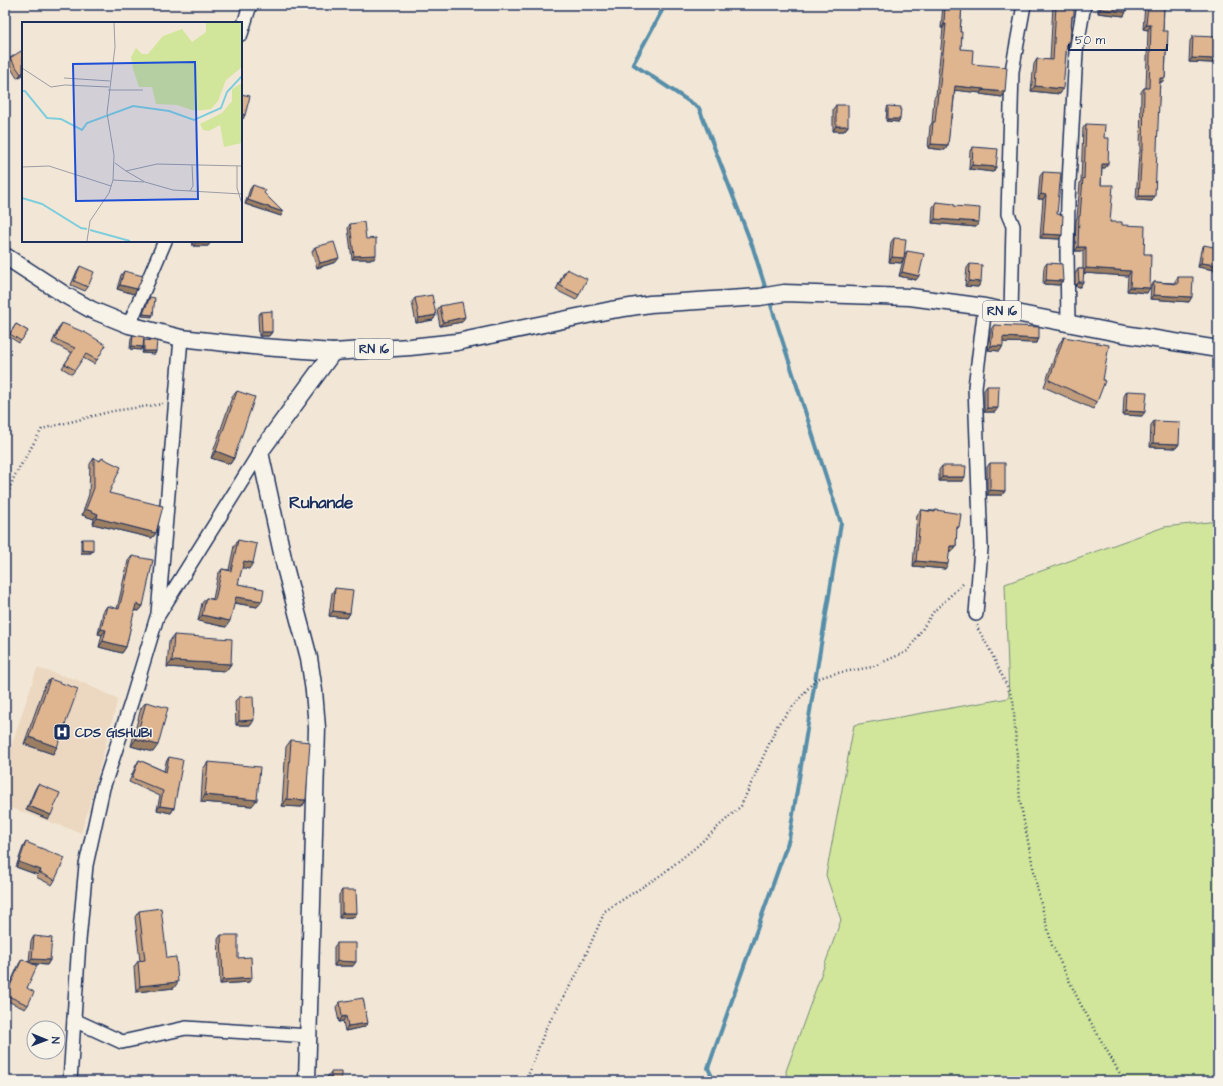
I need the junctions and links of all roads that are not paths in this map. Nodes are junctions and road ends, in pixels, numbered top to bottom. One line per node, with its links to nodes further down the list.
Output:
1 (250, 5): 4 (street)
2 (1024, 5): 8 (street)
3 (1084, 5): 9 (street)
4 (242, 31)
5 (165, 242): 10 (street)
6 (5, 256): 10 (main road, RN 16)
7 (985, 307): 8 (main road, RN 16); 13 (main road, RN 16); 15 (street)
8 (1011, 313): 9 (main road, RN 16)
9 (1068, 323): 12 (main road, RN 16)
10 (128, 325): 11 (main road, RN 16)
11 (181, 338): 13 (main road, RN 16); 16 (street)
12 (1218, 349)
13 (333, 352): 14 (main road)
14 (260, 452): 16 (street); 18 (main road)
15 (976, 614)
16 (157, 618): 17 (street)
17 (74, 1020): 18 (street); 19 (street)
18 (309, 1036): 20 (main road)
19 (70, 1081)
20 (308, 1081)

